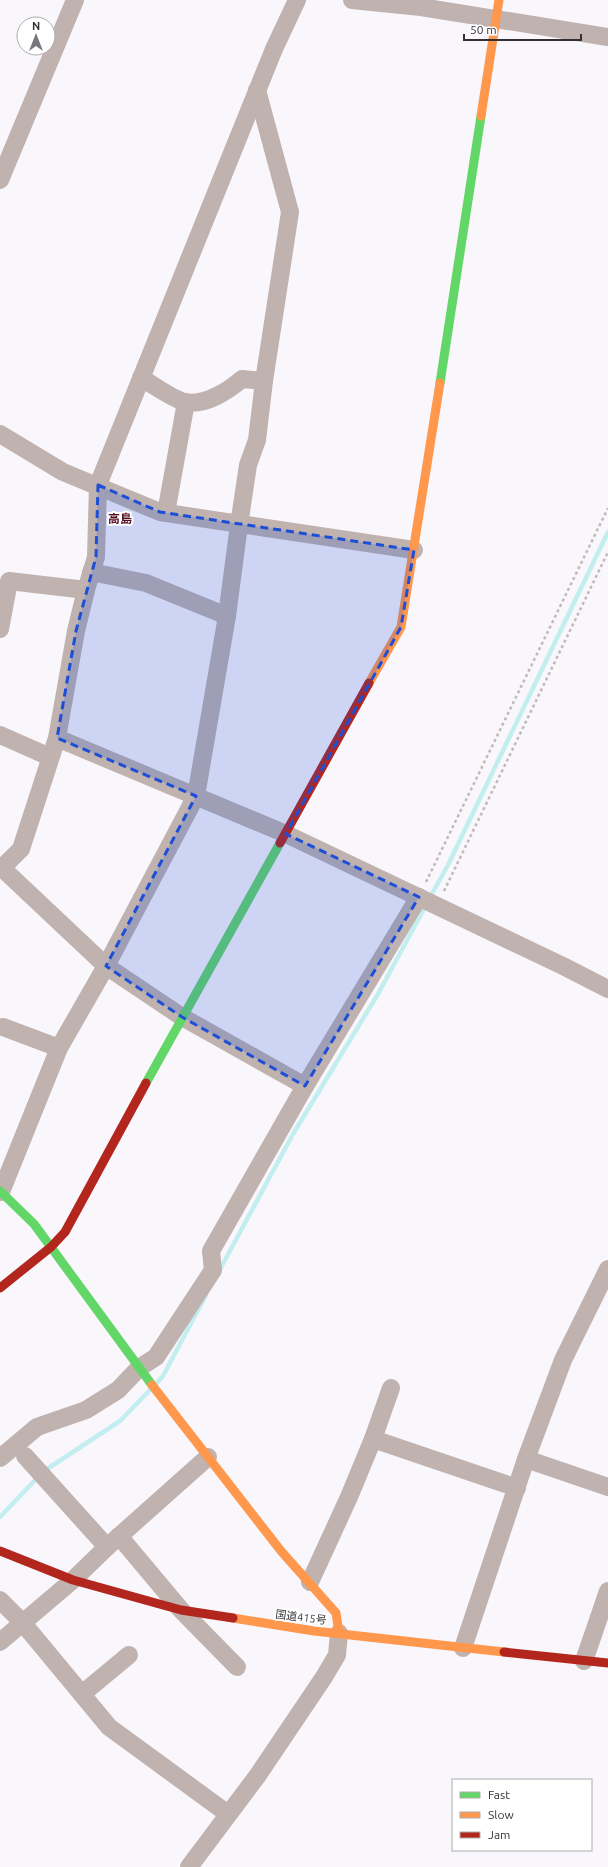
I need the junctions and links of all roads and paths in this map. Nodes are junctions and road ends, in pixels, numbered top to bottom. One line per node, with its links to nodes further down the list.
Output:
1 (75, 0): 8 (street)
2 (297, 0): 7 (street)
3 (352, 0): 5 (street)
4 (499, 0): 5 (main road)
5 (495, 20): 6 (street); 17 (main road)
6 (608, 37)
7 (257, 90): 9 (street); 10 (street)
8 (0, 180)
9 (141, 378): 11 (street); 13 (street)
10 (264, 382): 11 (street); 16 (street)
11 (186, 402): 15 (street)
12 (0, 434): 13 (street)
13 (98, 485): 15 (street); 19 (street)
14 (608, 508): 29 (path)
15 (166, 513): 16 (street)
16 (239, 525): 17 (street); 21 (street)
17 (414, 550): 27 (main road)
18 (608, 552): 30 (path)
19 (91, 572): 20 (street); 21 (street)
20 (86, 590): 22 (street); 24 (street)
21 (226, 616): 26 (street)
22 (0, 629)
23 (0, 735): 25 (street)
24 (57, 738): 25 (street); 26 (street)
25 (50, 757): 28 (street)
26 (196, 796): 27 (street); 31 (street)
27 (286, 834): 29 (street); 33 (main road)
28 (1, 868): 31 (street)
29 (418, 897): 30 (street); 36 (street)
30 (436, 905): 32 (street)
31 (106, 966): 33 (street); 35 (street)
32 (608, 989)
33 (182, 1017): 36 (street); 38 (main road)
34 (3, 1027): 35 (street)
35 (59, 1048): 37 (street)
36 (304, 1086): 41 (street)
37 (1, 1192): 38 (main road)
38 (51, 1247): 40 (main road); 41 (main road)
39 (608, 1269): 47 (street)
40 (0, 1288)
41 (139, 1368): 45 (main road); 46 (street)
42 (391, 1388): 43 (street)
43 (373, 1439): 49 (street); 53 (street)
44 (25, 1456): 50 (street)
45 (208, 1457): 50 (street); 53 (main road)
46 (0, 1458)
47 (526, 1458): 48 (street); 49 (street)
48 (608, 1487)
49 (517, 1488): 60 (street)
50 (113, 1542): 52 (street); 56 (street)
51 (0, 1551): 52 (main road, 国道415号)
52 (73, 1580): 56 (main road, 国道415号); 57 (street)
53 (310, 1582): 58 (main road)
54 (608, 1591): 62 (street)
55 (0, 1600): 57 (street)
56 (181, 1610): 58 (main road, 国道415号); 64 (street)
57 (22, 1622): 59 (street); 65 (street)
58 (340, 1633): 60 (main road, 国道415号); 66 (street)
59 (0, 1642)
60 (463, 1648): 62 (main road, 国道415号)
61 (129, 1655): 65 (street)
62 (584, 1661): 63 (main road, 国道415号)
63 (608, 1663)
64 (237, 1667)
65 (82, 1694): 66 (street)
66 (228, 1814): 67 (street)
67 (189, 1867)

